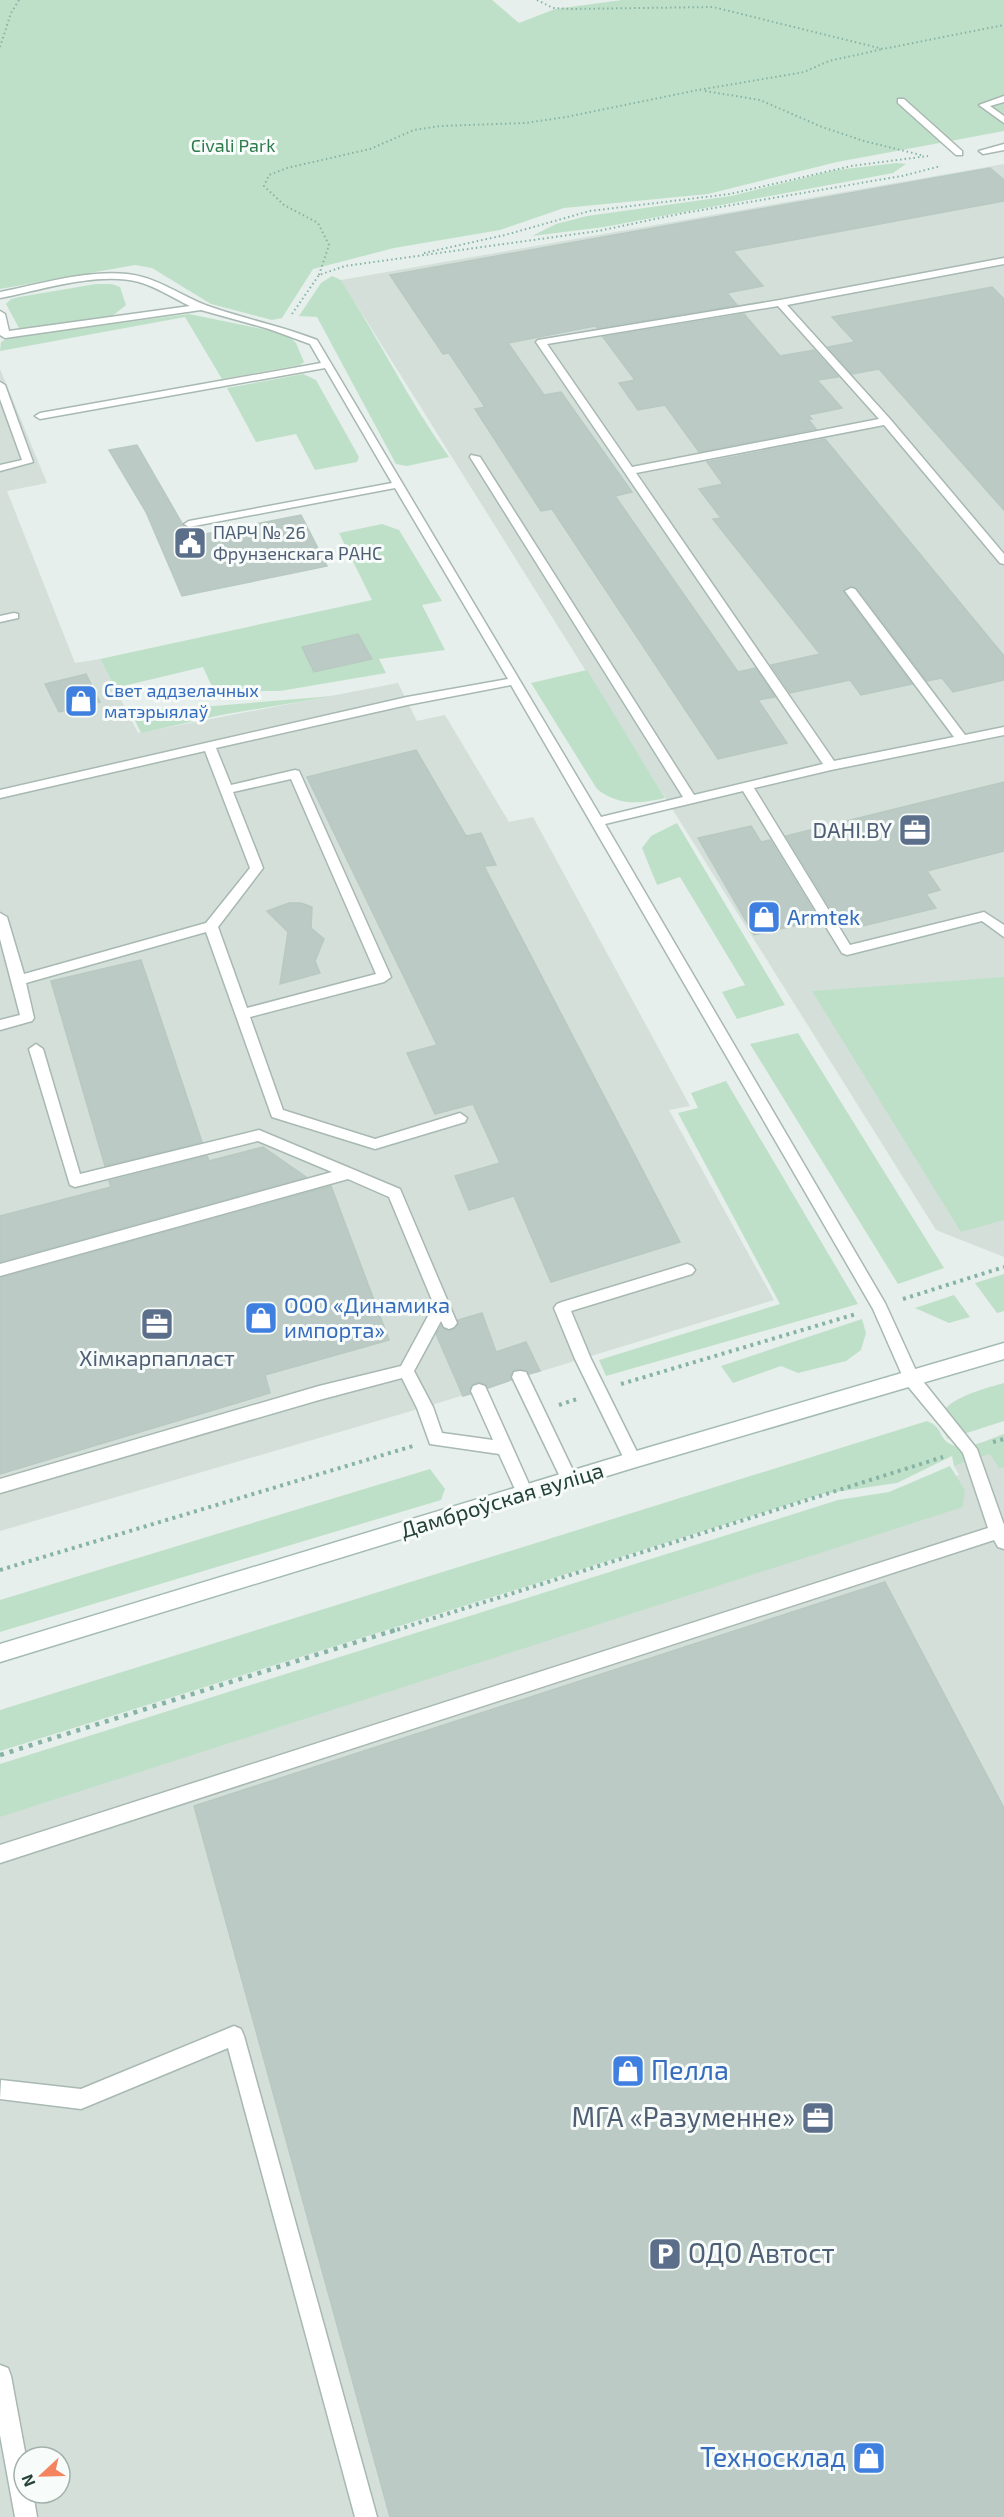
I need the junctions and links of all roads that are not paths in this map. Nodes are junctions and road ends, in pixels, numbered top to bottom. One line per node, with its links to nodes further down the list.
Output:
1 (1004, 99): 3 (lane)
2 (901, 101): 6 (lane)
3 (1004, 120)
4 (1004, 147): 5 (lane)
5 (983, 151)
6 (959, 153)
7 (1004, 261): 9 (lane)
8 (0, 295): 10 (lane)
9 (780, 303): 16 (lane); 21 (lane)
10 (202, 307): 12 (lane); 13 (lane)
11 (0, 314): 12 (lane)
12 (2, 337)
13 (327, 365): 15 (lane); 22 (lane)
14 (0, 386): 17 (lane)
15 (40, 416)
16 (886, 421): 21 (lane); 24 (lane)
17 (13, 422): 18 (lane); 20 (lane)
18 (0, 424)
19 (475, 457): 36 (lane)
20 (0, 468)
21 (628, 471): 32 (lane)
22 (397, 485): 23 (lane); 28 (lane)
23 (189, 524)
24 (1004, 561)
25 (851, 591): 30 (lane)
26 (14, 616): 27 (lane)
27 (0, 619)
28 (514, 681): 31 (lane); 37 (lane)
29 (1004, 731): 30 (lane)
30 (962, 740): 32 (lane)
31 (209, 746): 34 (lane); 35 (lane)
32 (831, 766): 33 (lane)
33 (746, 786): 36 (lane); 40 (lane)
34 (227, 790): 39 (lane); 42 (lane)
35 (0, 794)
36 (691, 800): 37 (lane)
37 (597, 822): 54 (lane)
38 (0, 917): 41 (lane)
39 (211, 926): 41 (lane); 42 (lane)
40 (1004, 932)
41 (19, 980): 43 (lane)
42 (242, 1014): 45 (lane)
43 (0, 1024)
44 (36, 1049): 46 (lane)
45 (460, 1118)
46 (349, 1173): 47 (lane); 49 (lane)
47 (0, 1270)
48 (687, 1270): 57 (lane)
49 (441, 1306): 50 (lane); 52 (lane)
50 (449, 1323)
51 (1004, 1351): 54 (street, Дамброўская вуліца)
52 (406, 1371): 56 (lane); 59 (lane)
53 (520, 1377): 58 (lane)
54 (912, 1378): 57 (street, Дамброўская вуліца); 61 (lane)
55 (479, 1391): 56 (lane)
56 (505, 1448): 60 (lane)
57 (633, 1460): 58 (street, Дамброўская вуліца)
58 (570, 1481): 60 (street, Дамброўская вуліца)
59 (0, 1486)
60 (525, 1493): 62 (street, Дамброўская вуліца)
61 (1001, 1537): 63 (lane)
62 (0, 1653)
63 (0, 1854)
64 (0, 2089): 67 (lane)
65 (0, 2376): 66 (lane)
66 (26, 2517)
67 (366, 2517)

